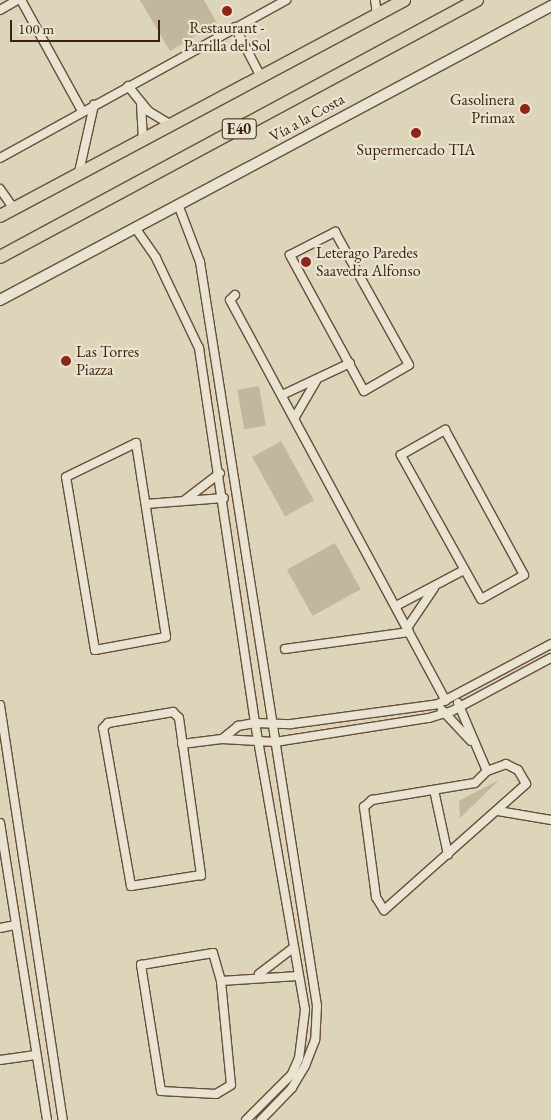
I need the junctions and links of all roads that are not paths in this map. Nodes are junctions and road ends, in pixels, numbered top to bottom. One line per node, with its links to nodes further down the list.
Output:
1 (17, 0): 9 (street)
2 (22, 0): 17 (street)
3 (286, 0): 12 (street)
4 (375, 0): 10 (street)
5 (404, 0): 10 (highway, E40)
6 (477, 0): 27 (highway, Vía a la Costa / E40)
7 (550, 0): 11 (street, Vía a la Costa)
8 (551, 6): 11 (street, Vía a la Costa)
9 (0, 10)
10 (377, 15): 13 (highway, E40)
11 (522, 19): 23 (street, Vía a la Costa)
12 (235, 28): 13 (street); 14 (street)
13 (260, 77): 18 (highway, E40)
14 (128, 86): 15 (street); 16 (street)
15 (141, 103): 18 (street); 19 (street)
16 (94, 105): 17 (street); 21 (street)
17 (82, 111): 20 (street)
18 (168, 123): 19 (highway, E40)
19 (143, 137): 21 (highway, E40)
20 (0, 158)
21 (79, 172): 24 (highway, E40)
22 (0, 189): 24 (street)
23 (179, 207): 26 (street, Vía a la Costa); 38 (street)
24 (14, 209): 25 (highway, E40)
25 (0, 216)
26 (136, 229): 29 (street, Vía a la Costa); 34 (street)
27 (0, 257)
28 (235, 295): 32 (street)
29 (0, 300)
30 (350, 363): 30 (street); 31 (street)
31 (317, 380): 32 (street); 33 (street)
32 (282, 395): 33 (street)
33 (295, 418): 42 (street)
34 (220, 473): 35 (street); 36 (street)
35 (224, 498): 36 (street); 39 (street)
36 (184, 502): 37 (street)
37 (146, 504): 37 (street)
38 (241, 515): 39 (street); 54 (street)
39 (227, 518): 53 (street)
40 (464, 570): 40 (street); 41 (street)
41 (435, 586): 42 (street); 43 (street)
42 (396, 606): 43 (street)
43 (408, 630): 45 (street); 48 (street)
44 (551, 644): 47 (street)
45 (286, 649)
46 (551, 658): 51 (street)
47 (455, 696): 48 (street); 51 (street)
48 (446, 701): 49 (street)
49 (438, 704): 52 (street); 54 (street)
50 (0, 705): 66 (street)
51 (460, 707): 52 (street); 58 (street)
52 (444, 714): 57 (street); 58 (street)
53 (254, 723): 54 (street); 55 (street); 56 (street)
54 (274, 723): 57 (street)
55 (222, 738): 56 (street); 59 (street)
56 (258, 738): 57 (street); 69 (street)
57 (275, 742): 68 (street)
58 (471, 742): 60 (street)
59 (182, 744): 59 (street)
60 (488, 771): 61 (street); 62 (street)
61 (434, 790): 65 (street); 65 (street)
62 (498, 811): 63 (street); 65 (street)
63 (551, 820)
64 (0, 823): 67 (street)
65 (448, 855)
66 (24, 861): 67 (street); 81 (street)
67 (6, 864): 70 (street)
68 (300, 900): 69 (street); 76 (street)
69 (286, 902): 72 (street)
70 (16, 925): 71 (street); 78 (street)
71 (0, 928)
72 (293, 948): 73 (street); 74 (street)
73 (256, 976): 74 (street); 75 (street)
74 (298, 976): 77 (street)
75 (221, 981): 75 (street)
76 (317, 1006): 77 (street); 83 (street)
77 (305, 1010): 82 (street)
78 (36, 1055): 79 (street); 80 (street)
79 (0, 1060)
80 (47, 1120)
81 (63, 1120)
82 (246, 1120)
83 (261, 1120)

